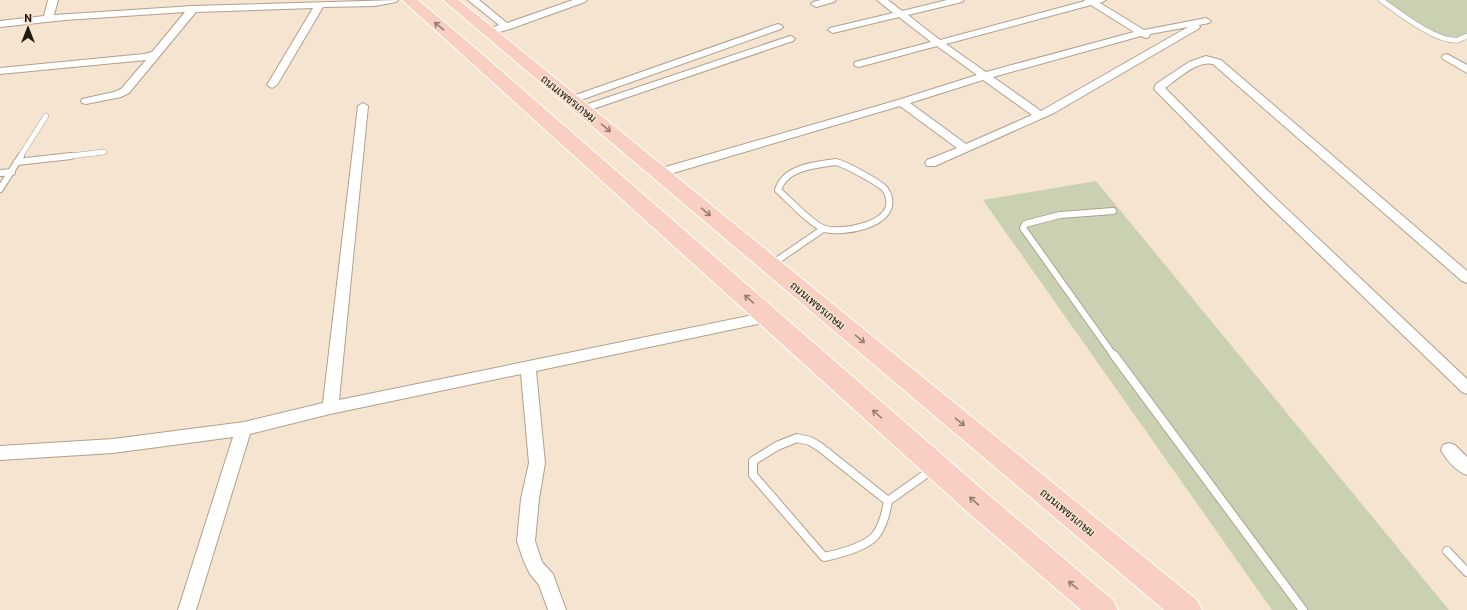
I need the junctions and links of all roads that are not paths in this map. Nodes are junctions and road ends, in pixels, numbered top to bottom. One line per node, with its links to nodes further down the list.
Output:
1 (53, 0): 16 (street)
2 (393, 0): 12 (street)
3 (409, 0): 52 (main road, one-way to 3)
4 (474, 0): 11 (street); 18 (street)
5 (582, 0): 18 (street)
6 (831, 0): 13 (street)
7 (882, 0): 15 (street)
8 (960, 0): 15 (street)
9 (1382, 0): 22 (lane)
10 (1094, 1): 21 (street); 25 (street)
11 (454, 3): 24 (main road, ถนนเพชรเกษม)
12 (320, 4): 14 (street); 33 (street)
13 (816, 4)
14 (193, 9): 16 (street); 27 (street)
15 (899, 14): 20 (street); 25 (street)
16 (48, 19): 17 (street)
17 (0, 24)
18 (507, 27): 24 (street)
19 (778, 27): 36 (street)
20 (833, 30)
21 (1141, 33): 26 (street); 26 (street); 32 (street)
22 (1467, 36)
23 (790, 39): 36 (street)
24 (499, 41): 36 (main road, ถนนเพชรเกษม)
25 (938, 43): 29 (street); 32 (street)
26 (1163, 45): 38 (street)
27 (156, 54): 31 (street); 34 (street)
28 (1447, 57): 30 (street)
29 (858, 64)
30 (1467, 70)
31 (0, 71)
32 (984, 76): 35 (street); 38 (street)
33 (272, 85)
34 (86, 101)
35 (902, 102): 40 (street); 45 (street)
36 (577, 105): 45 (main road, ถนนเพชรเกษม, one-way to 45)
37 (363, 106): 55 (street)
38 (1040, 115): 40 (street)
39 (46, 116): 42 (lane)
40 (966, 149): 43 (street)
41 (104, 152): 42 (lane)
42 (17, 162): 44 (lane)
43 (931, 163)
44 (12, 172): 46 (lane); 47 (lane)
45 (659, 172): 50 (main road, ถนนเพชรเกษม, one-way to 50)
46 (0, 173)
47 (0, 189)
48 (1112, 211): 68 (lane)
49 (823, 229): 49 (lane); 50 (lane)
50 (771, 265): 67 (main road, ถนนเพชรเกษม, one-way to 67)
51 (1467, 278): 54 (street)
52 (768, 317): 53 (street); 59 (main road, one-way to 52)
53 (528, 367): 55 (street); 65 (street)
54 (1467, 388)
55 (330, 408): 56 (street)
56 (244, 429): 58 (street); 64 (street)
57 (1449, 450): 60 (street)
58 (0, 454)
59 (936, 467): 61 (lane); 66 (main road, one-way to 59)
60 (1467, 468)
61 (888, 501): 61 (lane)
62 (1447, 551): 63 (lane)
63 (1467, 572)
64 (187, 610)
65 (557, 610)
66 (1103, 610)
67 (1187, 610)
68 (1303, 610)

